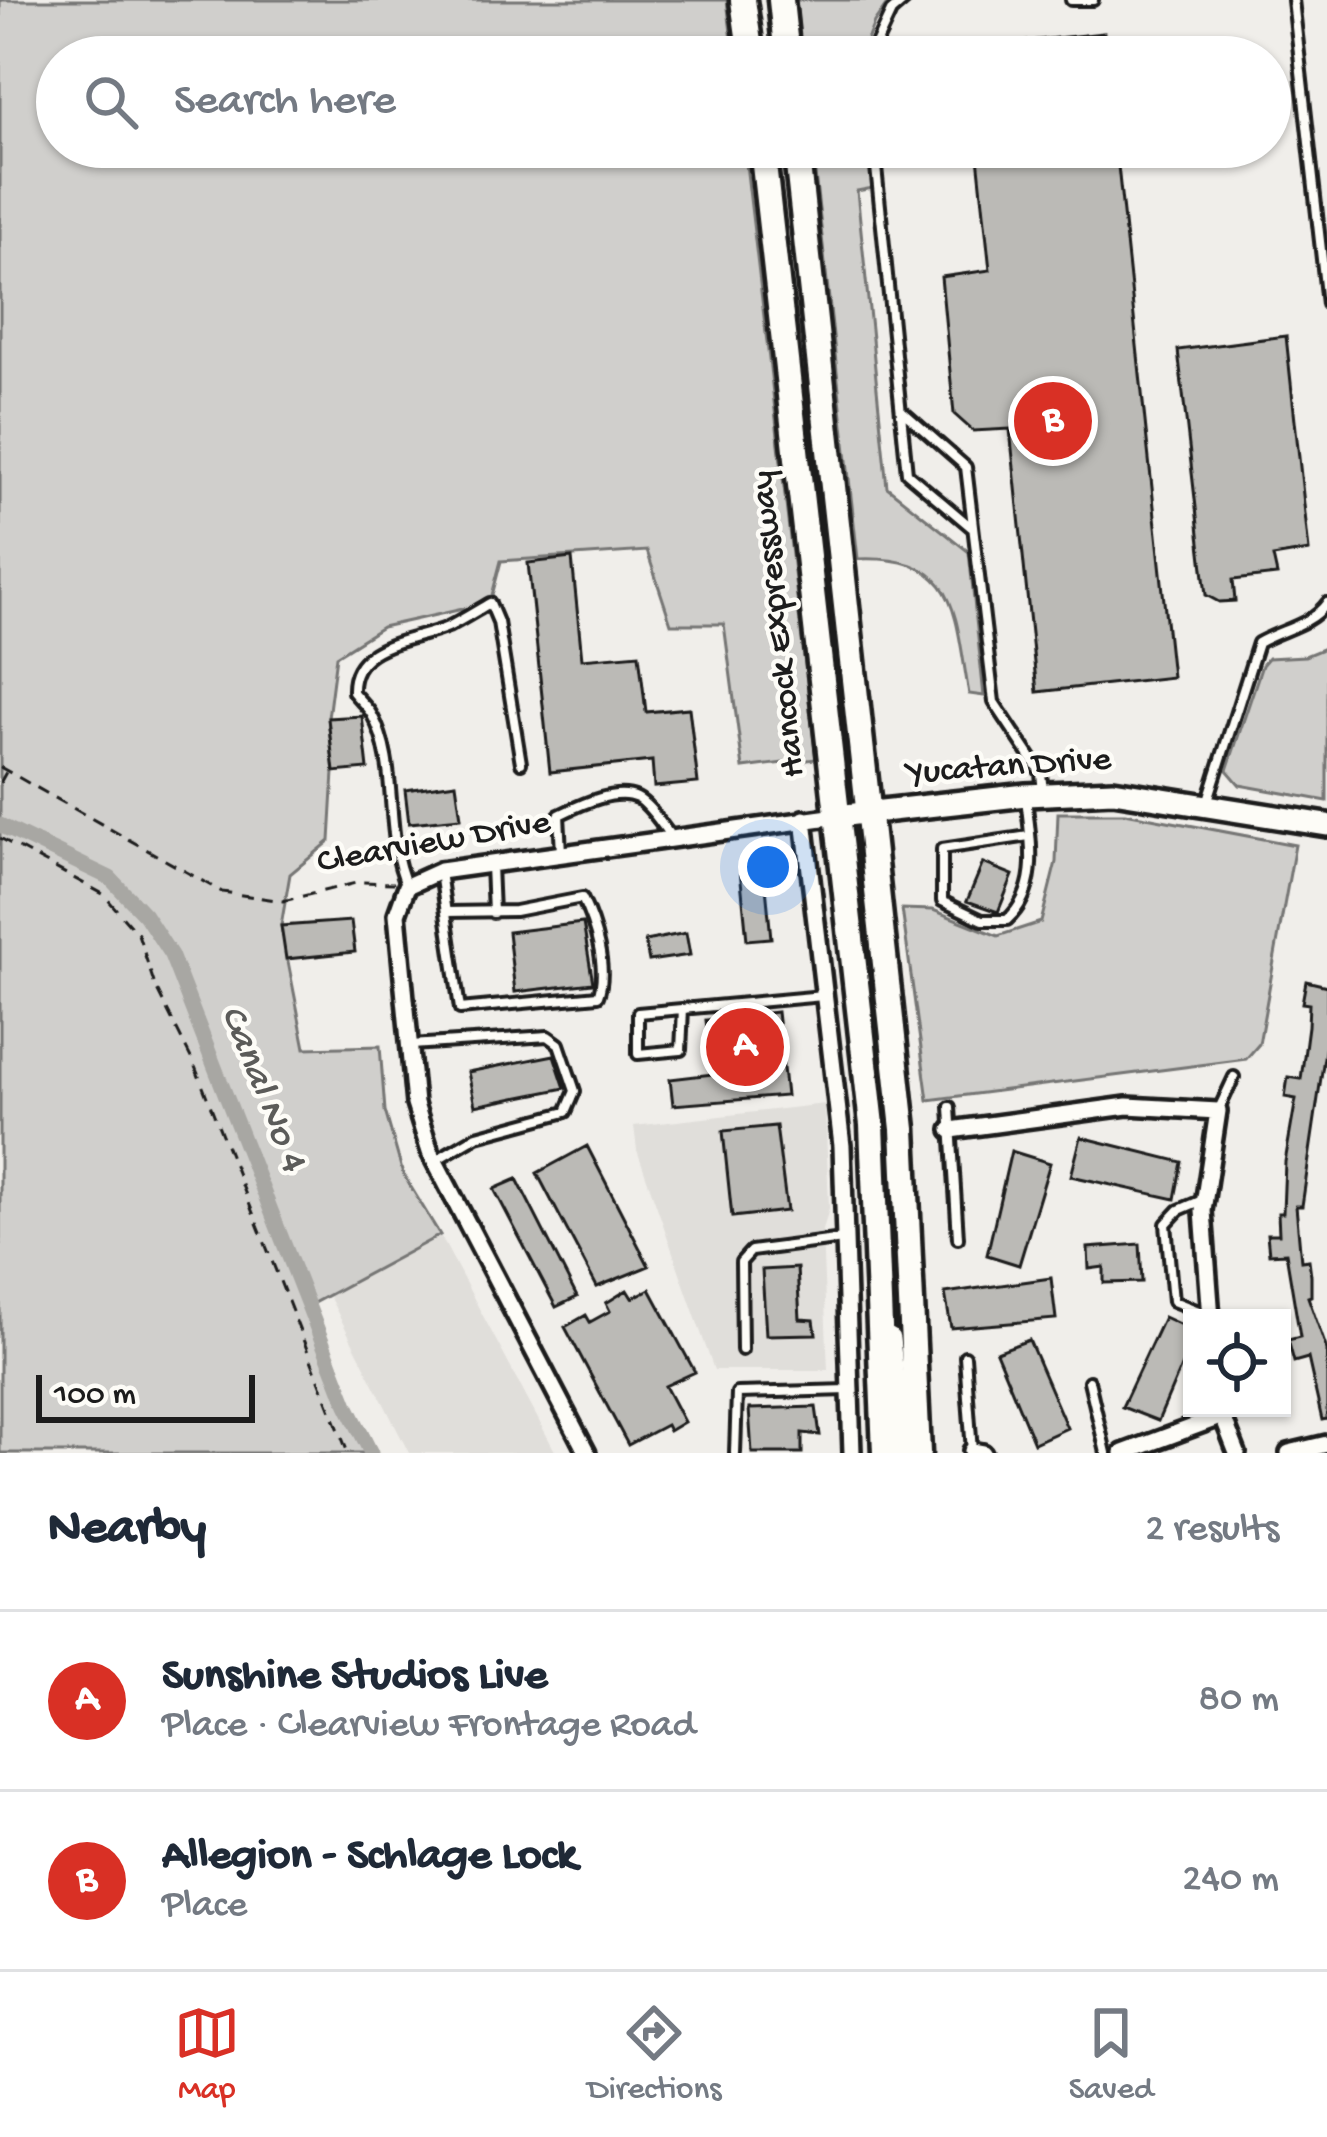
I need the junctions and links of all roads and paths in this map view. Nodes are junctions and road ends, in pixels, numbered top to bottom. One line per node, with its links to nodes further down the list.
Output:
1 (743, 0): 7 (main road)
2 (781, 0): 8 (main road)
3 (905, 0): 9 (lane)
4 (1071, 0): 5 (lane)
5 (1093, 0)
6 (1293, 0): 13 (lane)
7 (748, 36)
8 (785, 36)
9 (880, 36)
10 (764, 168): 24 (main road, Hancock Expressway)
11 (798, 168): 23 (main road, Hancock Expressway)
12 (876, 168): 14 (lane)
13 (1327, 304)
14 (901, 410): 15 (lane); 15 (lane)
15 (972, 528): 21 (lane)
16 (1327, 603): 22 (lane)
17 (521, 763): 33 (lane)
18 (0, 767): 19 (path, Clearview Drive)
19 (7, 770): 20 (path); 33 (path, Clearview Drive)
20 (0, 783)
21 (1034, 795): 22 (street, Yucatan Drive); 23 (street, Yucatan Drive); 27 (lane)
22 (1206, 804): 26 (street, Yucatan Drive)
23 (869, 812): 24 (street, Yucatan Drive); 64 (main road, Hancock Expressway)
24 (837, 815): 25 (street, Clearview Drive); 47 (main road, Hancock Expressway)
25 (804, 820): 28 (street, Clearview Drive); 36 (street)
26 (1327, 826)
27 (1029, 836): 27 (lane)
28 (671, 837): 30 (street, Clearview Drive); 30 (lane)
29 (0, 838): 58 (path)
30 (561, 853): 31 (street, Clearview Drive)
31 (491, 863): 32 (street, Clearview Drive); 35 (lane)
32 (440, 871): 33 (street, Clearview Drive); 34 (lane)
33 (407, 886): 38 (street)
34 (446, 912): 35 (lane); 35 (lane)
35 (493, 913)
36 (824, 996): 37 (lane); 46 (street)
37 (683, 1009): 37 (lane)
38 (409, 1046): 43 (street); 43 (lane)
39 (1234, 1077): 41 (lane)
40 (950, 1106): 42 (lane)
41 (1218, 1111): 42 (street); 44 (street)
42 (951, 1130): 45 (lane)
43 (434, 1161): 59 (street)
44 (1205, 1199): 48 (lane); 49 (street)
45 (958, 1238)
46 (845, 1239): 50 (lane); 53 (street)
47 (881, 1303): 62 (main road, Hancock Expressway); 63 (street)
48 (1192, 1309)
49 (1210, 1309)
50 (742, 1350)
51 (965, 1356): 57 (lane)
52 (1089, 1381): 65 (lane)
53 (850, 1390): 60 (lane); 61 (street)
54 (1209, 1417): 66 (street)
55 (1223, 1417): 67 (street)
56 (1327, 1444): 68 (street)
57 (975, 1452)
58 (348, 1453)
59 (587, 1453)
60 (735, 1453)
61 (852, 1453)
62 (885, 1453)
63 (901, 1453)
64 (918, 1453)
65 (1106, 1453)
66 (1123, 1453)
67 (1237, 1453)
68 (1289, 1453)

